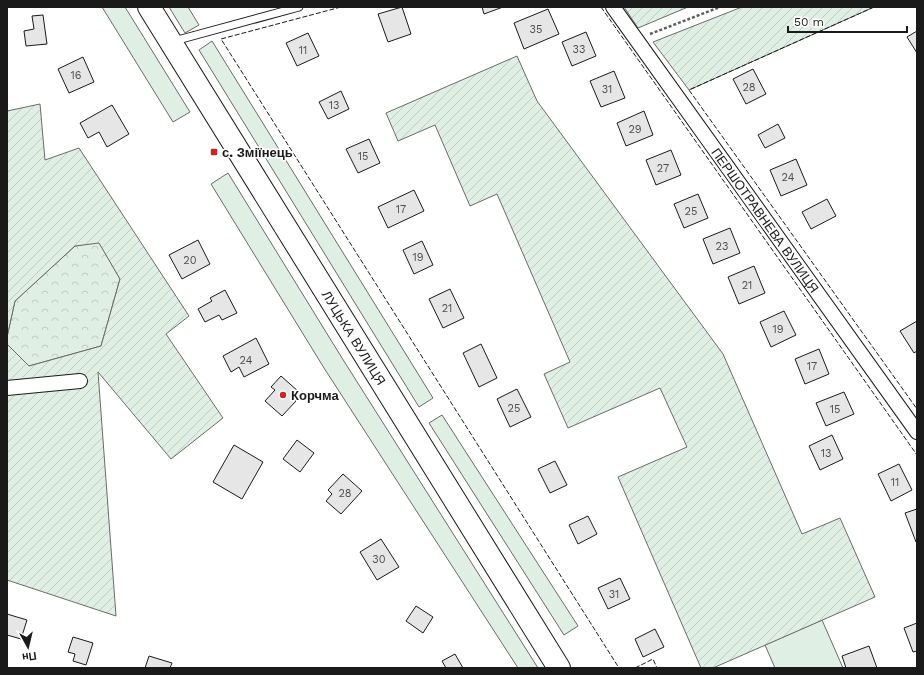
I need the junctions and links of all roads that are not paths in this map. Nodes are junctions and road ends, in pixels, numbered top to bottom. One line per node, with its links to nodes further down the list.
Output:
1 (149, 7): 4 (main road, ЛУЦЬКА ВУЛИЦЯ)
2 (300, 7): 4 (lane)
3 (613, 7): 7 (street, ПЕРШОТРАВНЕВА ВУЛИЦЯ)
4 (171, 42): 8 (main road, ЛУЦЬКА ВУЛИЦЯ)
5 (80, 381): 6 (street)
6 (7, 388)
7 (917, 432)
8 (559, 668)

